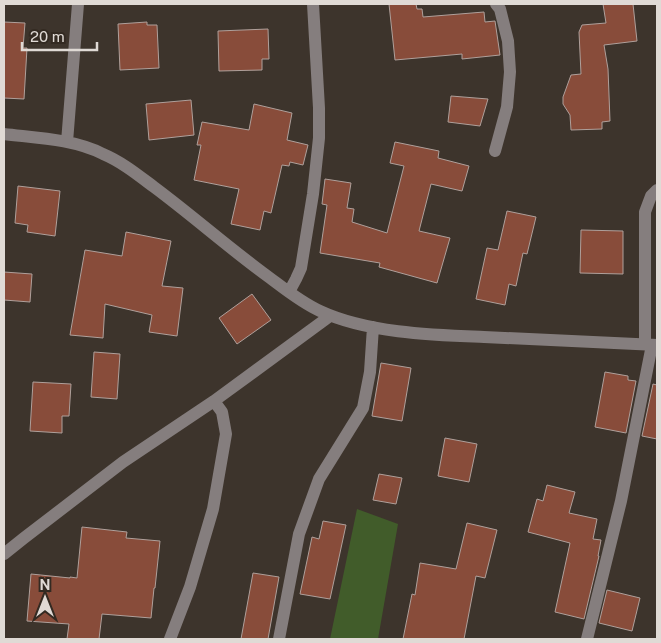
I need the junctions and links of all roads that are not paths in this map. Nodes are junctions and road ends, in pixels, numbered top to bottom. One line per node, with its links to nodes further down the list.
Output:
1 (78, 4): 5 (street)
2 (313, 4): 8 (street)
3 (496, 4): 6 (street)
4 (4, 134): 5 (street)
5 (67, 142): 8 (street)
6 (496, 151)
7 (657, 190): 11 (street)
8 (289, 292): 9 (street)
9 (330, 316): 10 (street); 12 (street)
10 (373, 327): 11 (street); 15 (street)
11 (652, 344): 16 (street)
12 (214, 401): 13 (street); 14 (street)
13 (4, 554)
14 (170, 639)
15 (279, 639)
16 (587, 639)

